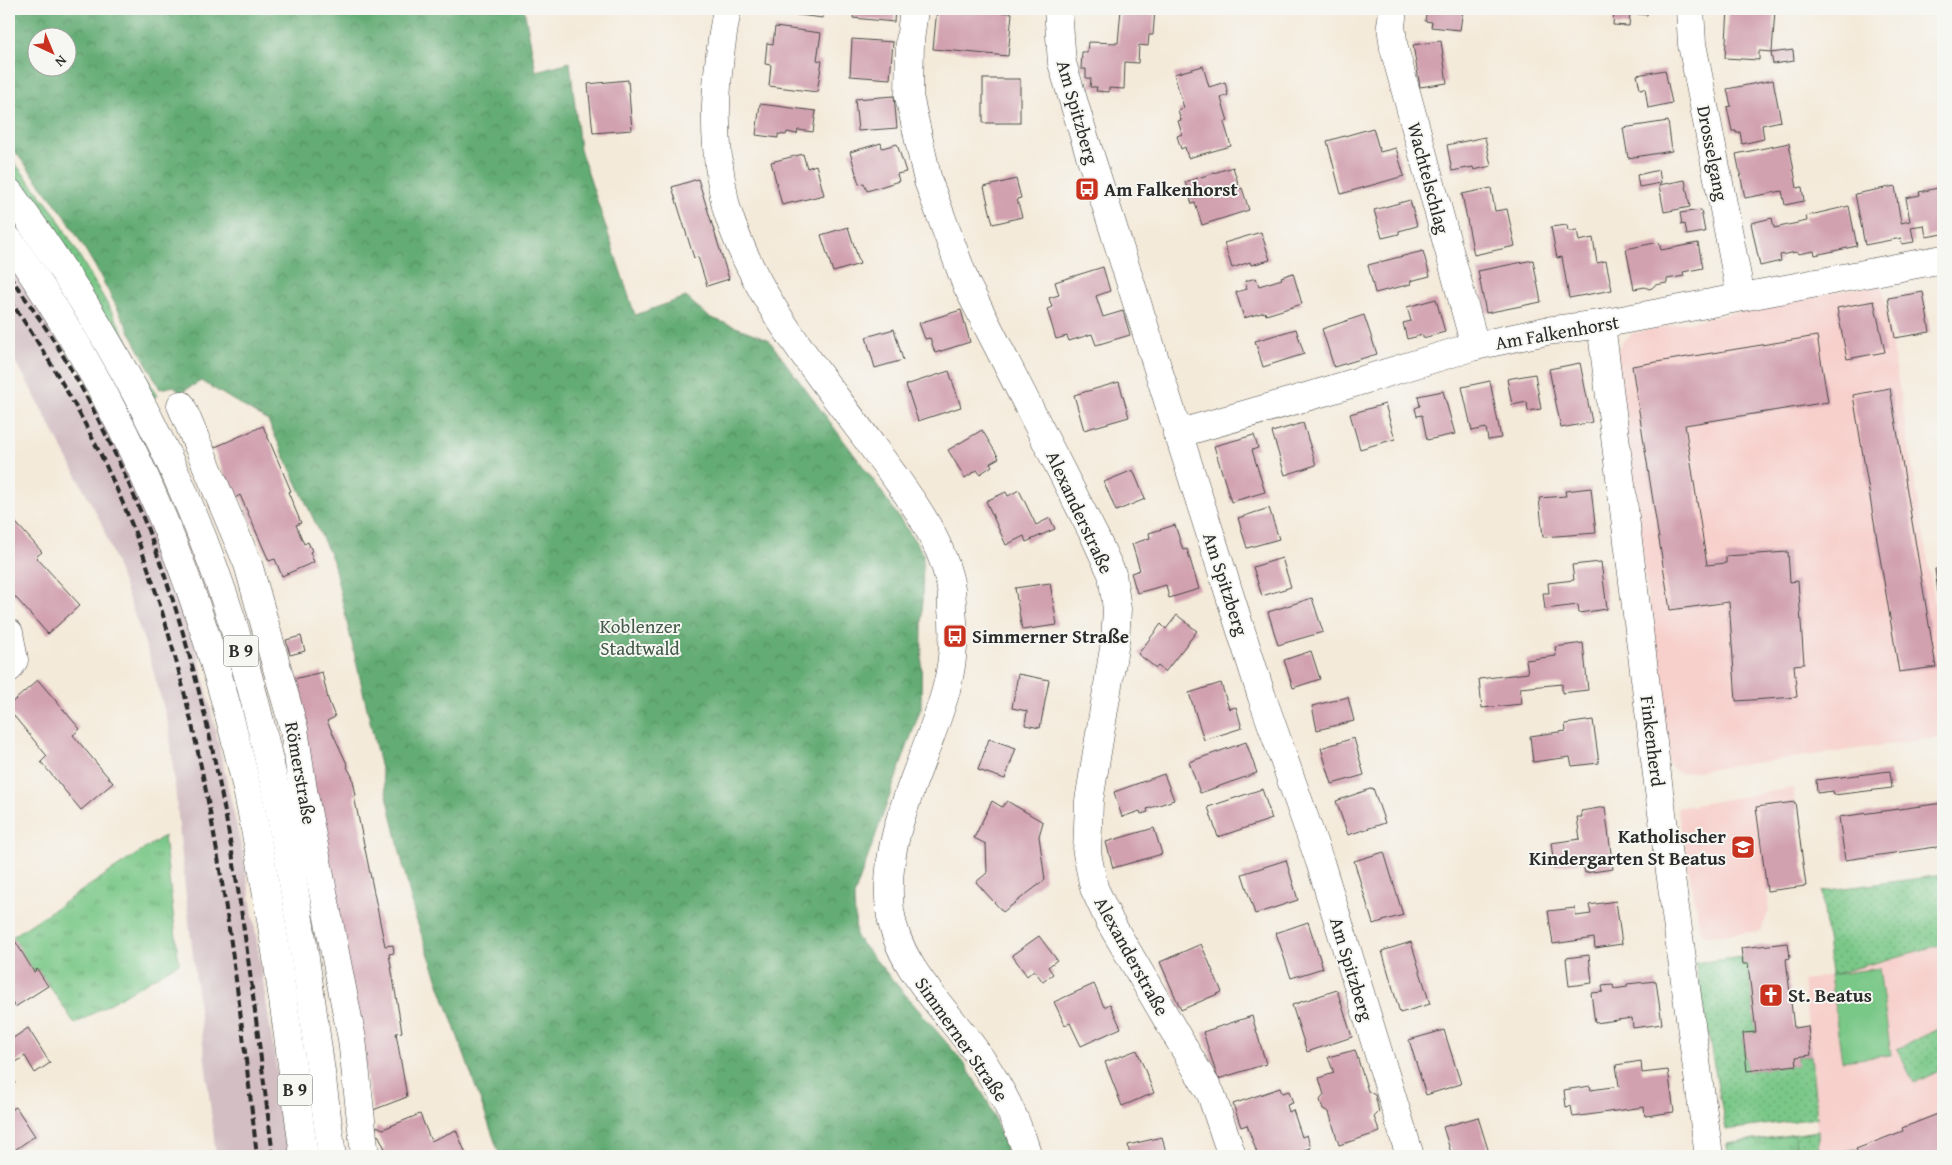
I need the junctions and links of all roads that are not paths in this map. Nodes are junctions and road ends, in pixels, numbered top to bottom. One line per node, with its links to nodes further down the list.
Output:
1 (727, 9): 19 (main road, Simmerner Straße)
2 (914, 9): 20 (main road, Alexanderstraße)
3 (1058, 9): 13 (main road, Am Spitzberg)
4 (1393, 9): 11 (main road, Wachtelschlag)
5 (1690, 9): 9 (main road, Drosselgang)
6 (9, 192): 17 (main road, B 9)
7 (9, 240): 16 (main road, B 9)
8 (1943, 259): 9 (main road, Am Falkenhorst)
9 (1741, 297): 10 (main road, Am Falkenhorst)
10 (1600, 324): 11 (main road, Am Falkenhorst); 22 (main road, Finkenherd)
11 (1475, 346): 13 (main road, Am Falkenhorst)
12 (181, 405): 18 (main road, Römerstraße)
13 (1177, 434): 21 (main road, Am Spitzberg)
14 (9, 633): 15 (main road)
15 (9, 668)
16 (304, 1156)
17 (332, 1156)
18 (365, 1156)
19 (1028, 1156)
20 (1232, 1156)
21 (1410, 1156)
22 (1709, 1156)

